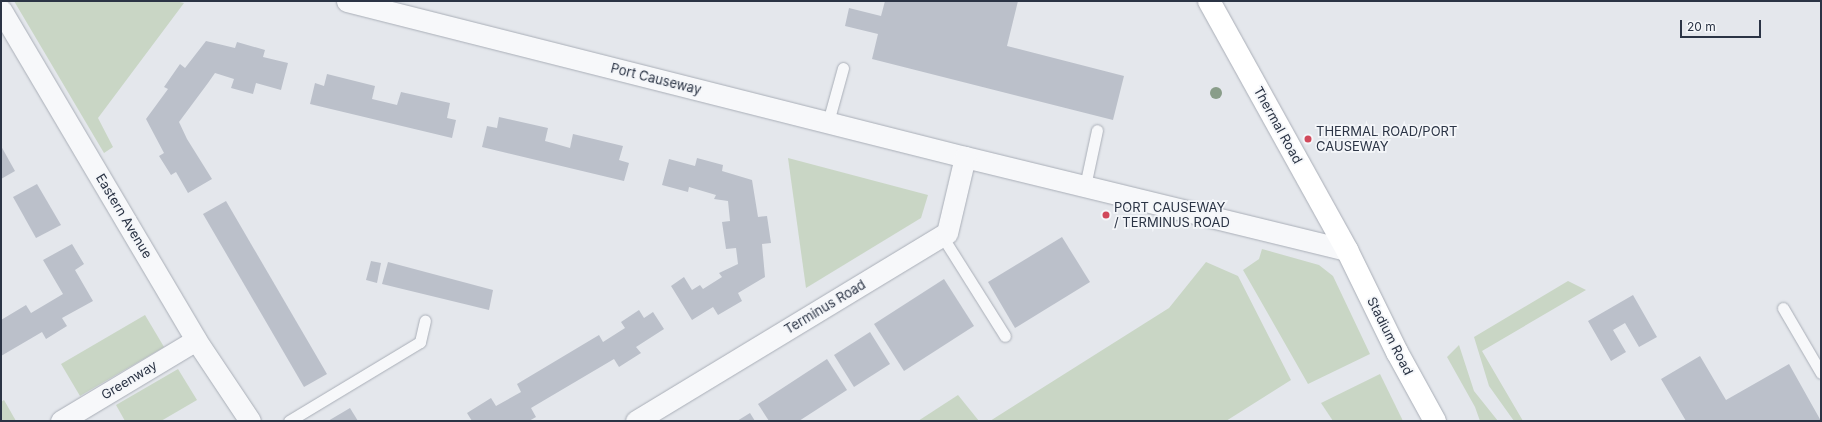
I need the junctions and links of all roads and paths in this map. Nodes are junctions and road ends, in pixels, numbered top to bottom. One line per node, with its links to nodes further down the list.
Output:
1 (347, 1): 5 (street, Port Causeway)
2 (1209, 1): 10 (street, Thermal Road)
3 (1, 10): 14 (street, Eastern Avenue)
4 (843, 68): 5 (lane)
5 (828, 122): 7 (street, Port Causeway)
6 (1097, 130): 8 (lane)
7 (965, 158): 8 (street, Port Causeway); 9 (street)
8 (1085, 186): 10 (street, Port Causeway)
9 (942, 236): 13 (lane); 19 (street, Terminus Road)
10 (1345, 248): 20 (street, Stadium Road)
11 (1783, 308): 15 (lane)
12 (425, 321): 18 (lane)
13 (1006, 336)
14 (196, 340): 16 (street, Greenway); 17 (street, Eastern Avenue)
15 (1821, 373)
16 (61, 421)
17 (250, 421)
18 (289, 421)
19 (636, 421)
20 (1435, 421)

